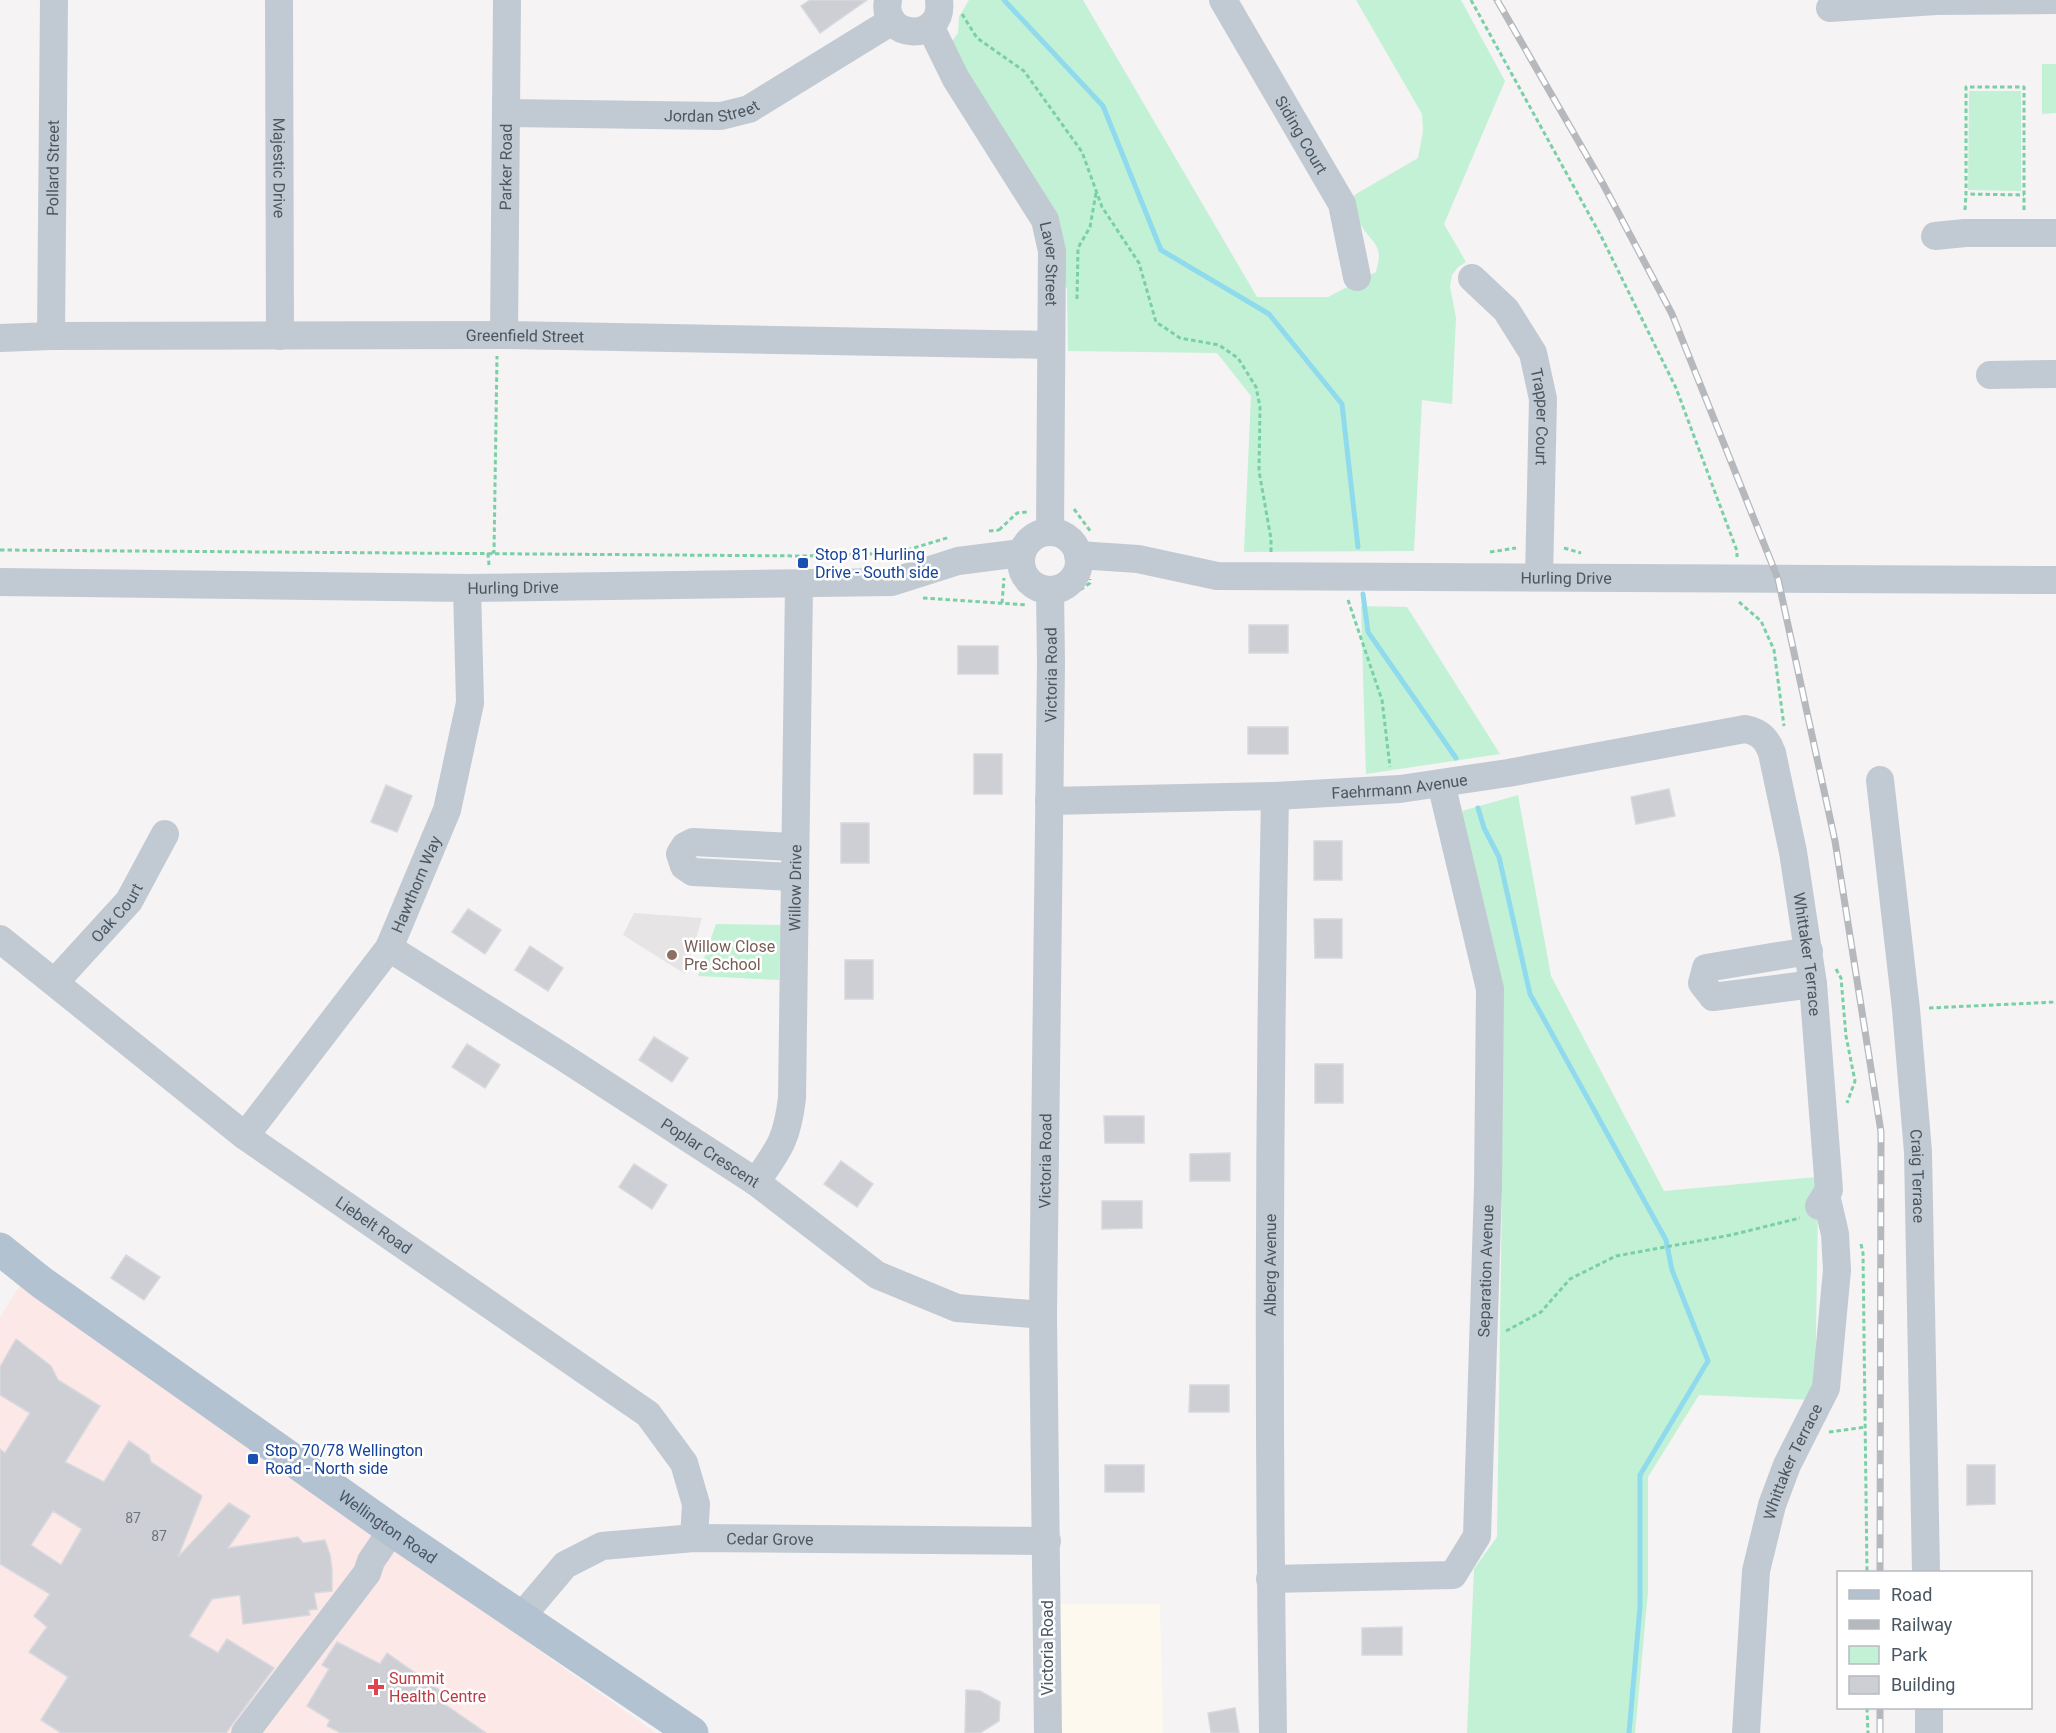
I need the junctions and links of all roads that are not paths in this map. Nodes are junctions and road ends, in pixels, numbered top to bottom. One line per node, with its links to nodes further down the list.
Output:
1 (54, 0): 16 (street, Pollard Street)
2 (279, 0): 17 (street, Majestic Drive)
3 (507, 0): 10 (street, Parker Road)
4 (1223, 0): 13 (street, Siding Court)
5 (2056, 0): 6 (street)
6 (1936, 1): 7 (street)
7 (1830, 8)
8 (890, 10): 9 (street); 10 (street, Jordan Street)
9 (942, 11): 19 (street, Laver Street)
10 (506, 113): 15 (street, Parker Road)
11 (2056, 233): 12 (street)
12 (1935, 236)
13 (1357, 277)
14 (1472, 278): 25 (street, Trapper Court)
15 (504, 335): 17 (street, Greenfield Street); 19 (street, Greenfield Street)
16 (51, 336): 17 (street, Greenfield Street); 18 (street, Greenfield Street)
17 (280, 336)
18 (0, 338)
19 (1051, 345): 22 (street, Laver Street)
20 (2056, 374): 21 (street)
21 (1990, 375)
22 (1050, 532): 23 (street); 24 (street)
23 (1085, 543): 25 (street, Hurling Drive); 30 (street)
24 (1021, 553): 28 (street, Hurling Drive); 30 (street)
25 (1539, 577): 26 (street, Hurling Drive)
26 (2056, 580)
27 (0, 582): 29 (street, Hurling Drive)
28 (799, 585): 29 (street, Hurling Drive); 37 (street, Willow Drive)
29 (478, 588): 40 (street, Hawthorn Way)
30 (1050, 591): 35 (street, Victoria Road)
31 (1745, 729): 33 (street, Faehrmann Avenue); 41 (street, Whittaker Terrace)
32 (1880, 780): 51 (street, Craig Terrace)
33 (1441, 783): 34 (street, Faehrmann Avenue); 52 (street, Separation Avenue)
34 (1275, 796): 35 (street, Faehrmann Avenue); 52 (street, Alberg Avenue)
35 (1049, 801): 47 (street, Victoria Road)
36 (165, 834): 42 (street, Oak Court)
37 (794, 847): 38 (street, Willow Drive); 38 (street)
38 (794, 877): 45 (street, Willow Drive)
39 (0, 939): 42 (street, Liebelt Road)
40 (389, 948): 44 (street, Hawthorn Way); 45 (street, Poplar Crescent)
41 (1809, 951): 43 (street, Whittaker Terrace); 43 (street)
42 (55, 982): 44 (street, Liebelt Road)
43 (1813, 984): 59 (street, Whittaker Terrace)
44 (244, 1136): 49 (street, Liebelt Road)
45 (756, 1182): 47 (street, Poplar Crescent)
46 (0, 1249): 48 (main road, Wellington Road)
47 (1043, 1315): 50 (street, Victoria Road)
48 (392, 1530): 53 (main road, Wellington Road); 55 (street)
49 (694, 1538): 50 (street, Cedar Grove); 53 (street, Cedar Grove)
50 (1047, 1541): 57 (street, Victoria Road)
51 (1926, 1571)
52 (1270, 1579): 58 (street, Alberg Avenue)
53 (521, 1617): 56 (main road, Wellington Road)
54 (1929, 1709): 60 (street)
55 (246, 1733)
56 (692, 1733)
57 (1048, 1733)
58 (1273, 1733)
59 (1746, 1733)
60 (1929, 1733)

